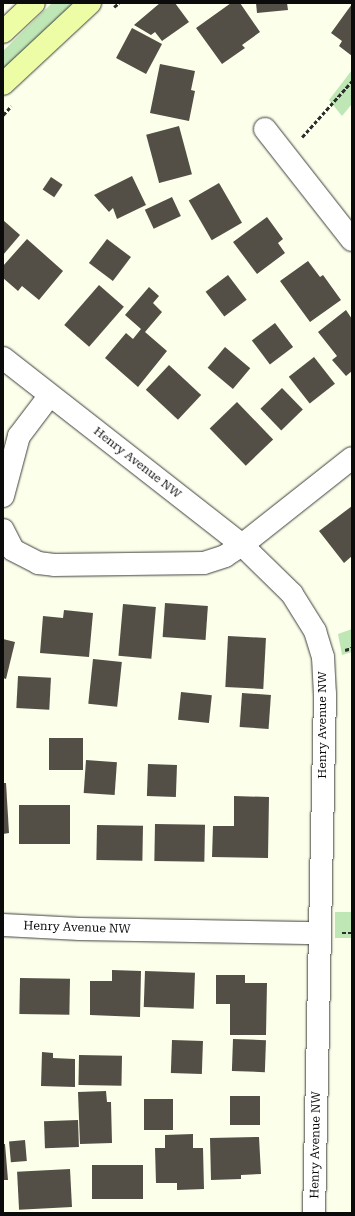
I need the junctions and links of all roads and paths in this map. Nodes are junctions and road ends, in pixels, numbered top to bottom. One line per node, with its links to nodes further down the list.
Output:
1 (34, 3): 3 (street)
2 (90, 3): 5 (street)
3 (3, 32)
4 (352, 81): 7 (path)
5 (3, 84)
6 (265, 129): 7 (street)
7 (286, 155): 8 (street)
8 (352, 240)
9 (3, 358): 10 (street, Henry Avenue NW)
10 (50, 395): 12 (street); 14 (street, Henry Avenue NW)
11 (352, 458): 14 (street)
12 (3, 496)
13 (3, 530): 14 (street)
14 (242, 545): 16 (street, Henry Avenue NW)
15 (3, 925): 16 (street, Henry Avenue NW)
16 (320, 933): 17 (street, Henry Avenue NW)
17 (314, 1213)

